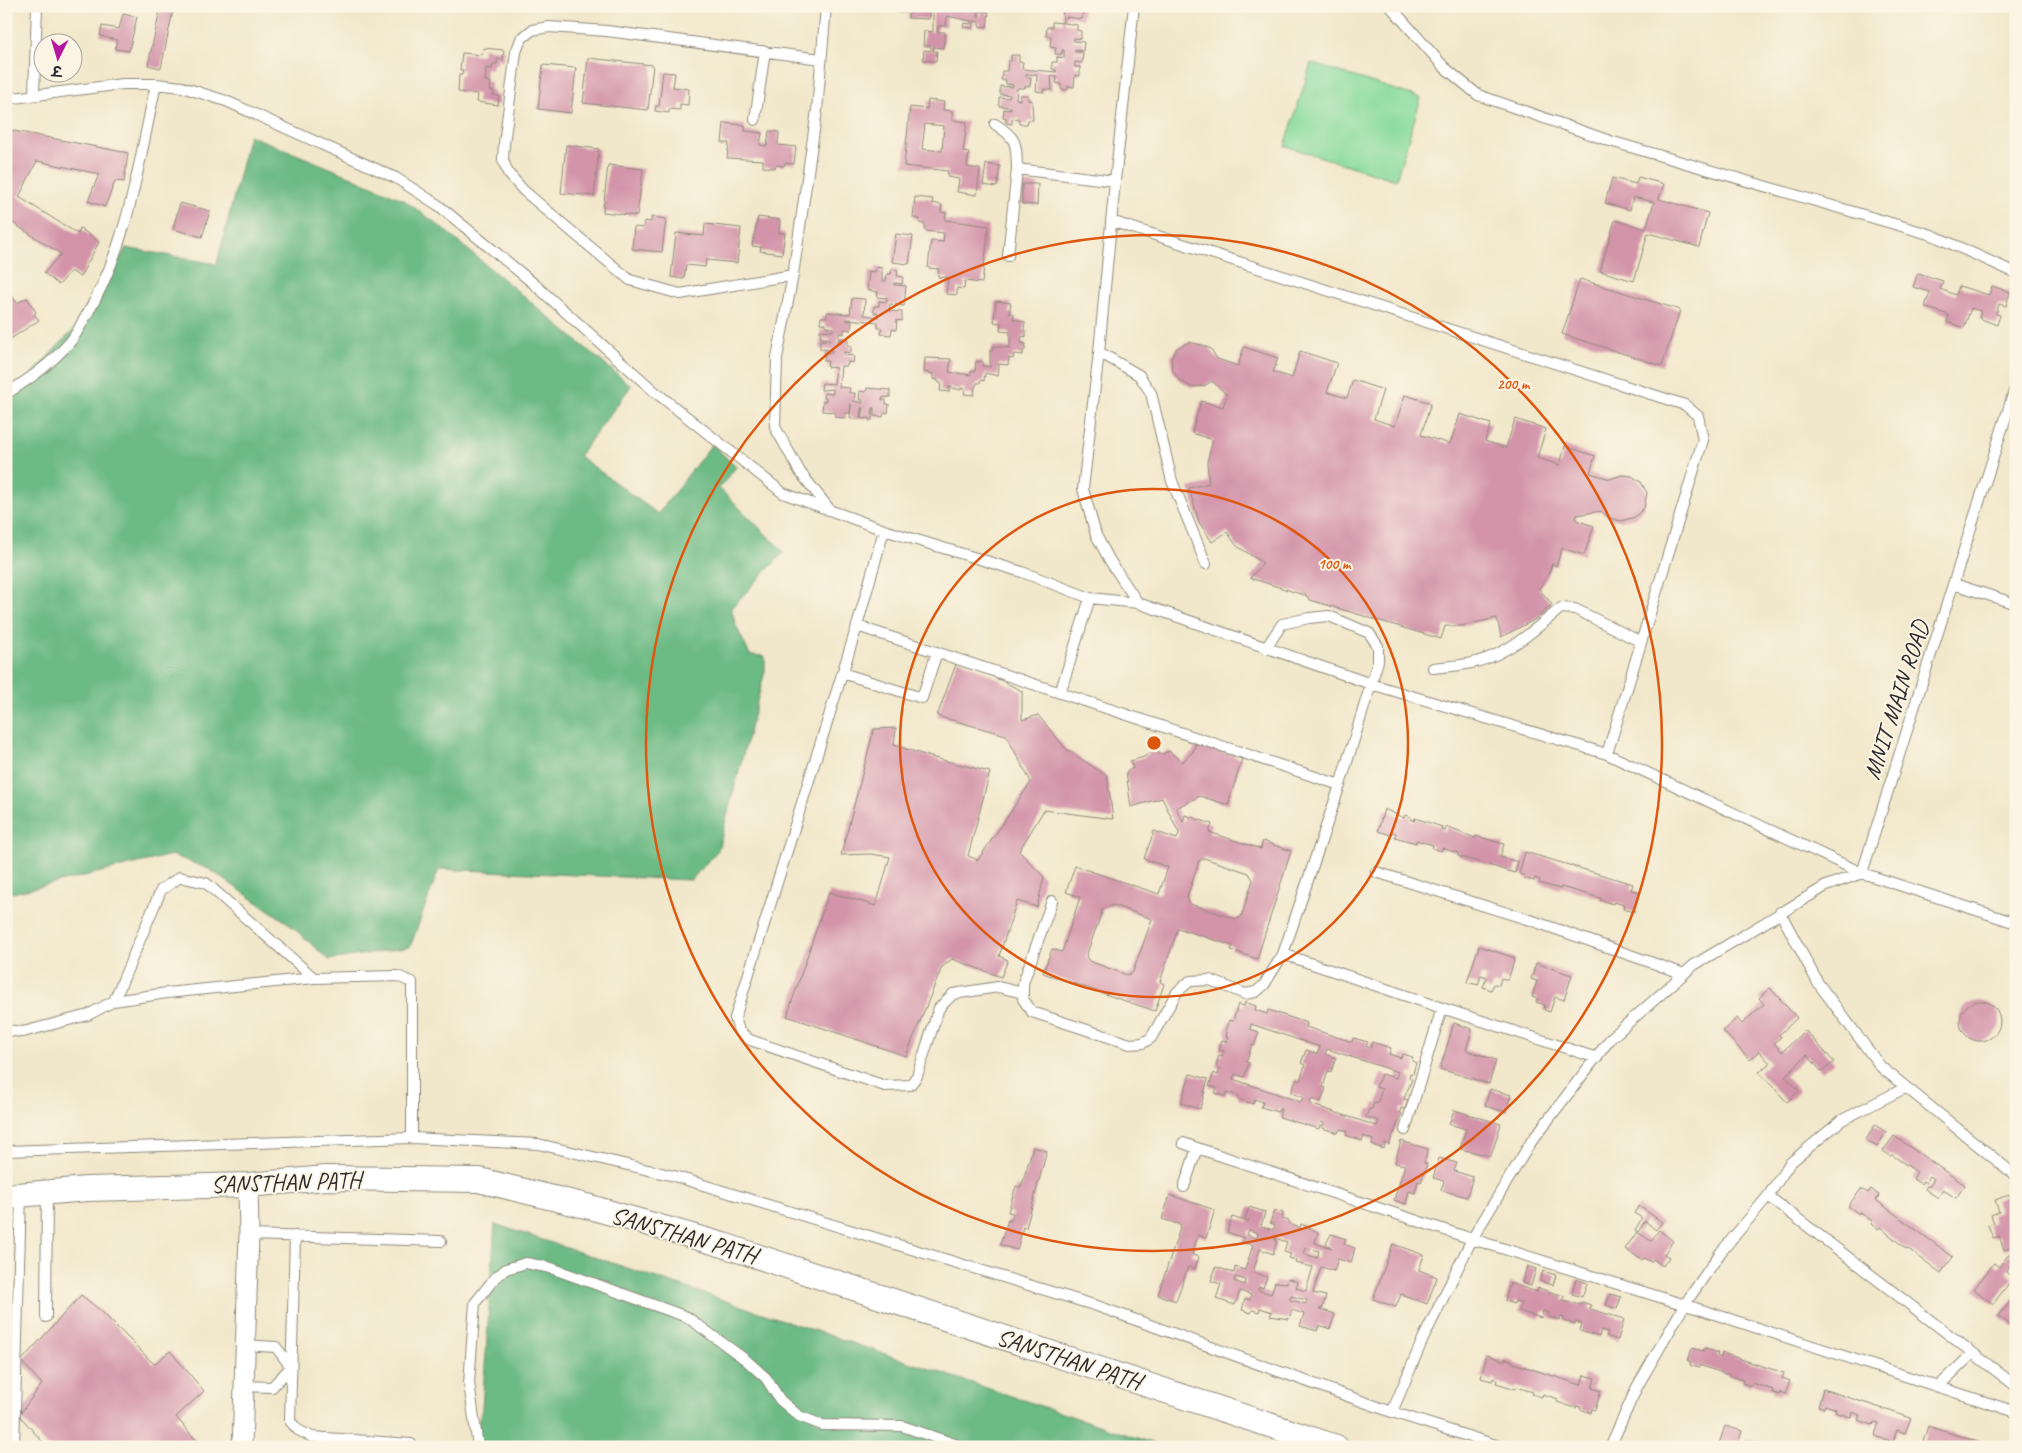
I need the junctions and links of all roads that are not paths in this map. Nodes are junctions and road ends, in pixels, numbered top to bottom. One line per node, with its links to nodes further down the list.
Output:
1 (37, 6): 8 (lane)
2 (826, 6): 6 (lane)
3 (1134, 6): 13 (lane)
4 (1390, 6): 16 (lane)
5 (765, 51): 6 (lane); 10 (lane); 17 (lane)
6 (821, 59): 17 (lane)
7 (156, 84): 8 (lane); 20 (lane); 21 (lane)
8 (34, 94): 9 (lane)
9 (6, 99)
10 (755, 120)
11 (995, 124): 12 (lane)
12 (1017, 169): 13 (lane); 15 (lane)
13 (1115, 181): 14 (lane)
14 (1111, 221): 18 (lane); 29 (lane)
15 (1008, 256)
16 (2016, 273)
17 (793, 275): 21 (lane)
18 (1100, 352): 23 (lane); 26 (lane)
19 (2016, 385): 24 (lane, MNIT MAIN ROAD)
20 (6, 394)
21 (830, 510): 22 (lane)
22 (884, 530): 25 (lane); 28 (lane)
23 (1206, 564)
24 (1954, 584): 27 (lane); 39 (lane, MNIT MAIN ROAD)
25 (1090, 598): 26 (lane); 35 (lane)
26 (1138, 603): 30 (lane)
27 (2016, 604)
28 (857, 626): 31 (lane); 33 (lane)
29 (1641, 642): 32 (lane); 36 (lane)
30 (1266, 648): 34 (lane); 34 (lane)
31 (937, 652): 33 (lane); 35 (lane)
32 (1433, 668)
33 (842, 672): 46 (lane)
34 (1371, 684): 36 (lane); 37 (lane)
35 (1060, 693): 37 (lane)
36 (1607, 754): 39 (lane)
37 (1340, 785): 43 (lane)
38 (1376, 872): 44 (lane)
39 (1862, 873): 41 (lane); 42 (lane)
40 (1052, 900): 46 (lane)
41 (1780, 912): 44 (lane); 51 (lane)
42 (2016, 924)
43 (1283, 954): 46 (lane); 48 (lane)
44 (1684, 974): 50 (lane)
45 (314, 978): 47 (lane); 47 (lane); 53 (lane)
46 (1023, 993)
47 (114, 1001): 49 (lane)
48 (1442, 1008): 50 (lane); 52 (lane)
49 (6, 1030)
50 (1597, 1058): 65 (lane)
51 (1906, 1088): 57 (lane); 62 (lane)
52 (1405, 1130)
53 (412, 1138): 56 (lane); 75 (lane)
54 (1183, 1143): 55 (lane)
55 (1197, 1148): 59 (lane); 65 (lane)
56 (6, 1151)
57 (2016, 1176)
58 (248, 1185): 60 (street, SANSTHAN PATH); 63 (street); 82 (street, SANSTHAN PATH)
59 (1184, 1187)
60 (47, 1193): 61 (street, SANSTHAN PATH); 68 (lane)
61 (14, 1195): 78 (lane)
62 (1768, 1196): 67 (lane); 70 (lane)
63 (249, 1235): 64 (lane); 69 (street)
64 (295, 1236): 66 (lane); 71 (lane)
65 (1472, 1239): 67 (lane); 75 (lane)
66 (441, 1241)
67 (1685, 1304): 74 (lane); 84 (lane)
68 (46, 1317)
69 (246, 1345): 71 (lane); 72 (street)
70 (1973, 1353): 73 (lane); 74 (lane)
71 (291, 1367): 72 (lane); 77 (lane)
72 (244, 1386): 79 (street)
73 (2016, 1386)
74 (1938, 1387): 76 (lane)
75 (1392, 1412): 83 (lane)
76 (2016, 1412)
77 (411, 1444)
78 (14, 1447)
79 (242, 1447)
80 (478, 1447): 81 (lane)
81 (964, 1447)
82 (1336, 1447)
83 (1502, 1447)
84 (1610, 1447)

